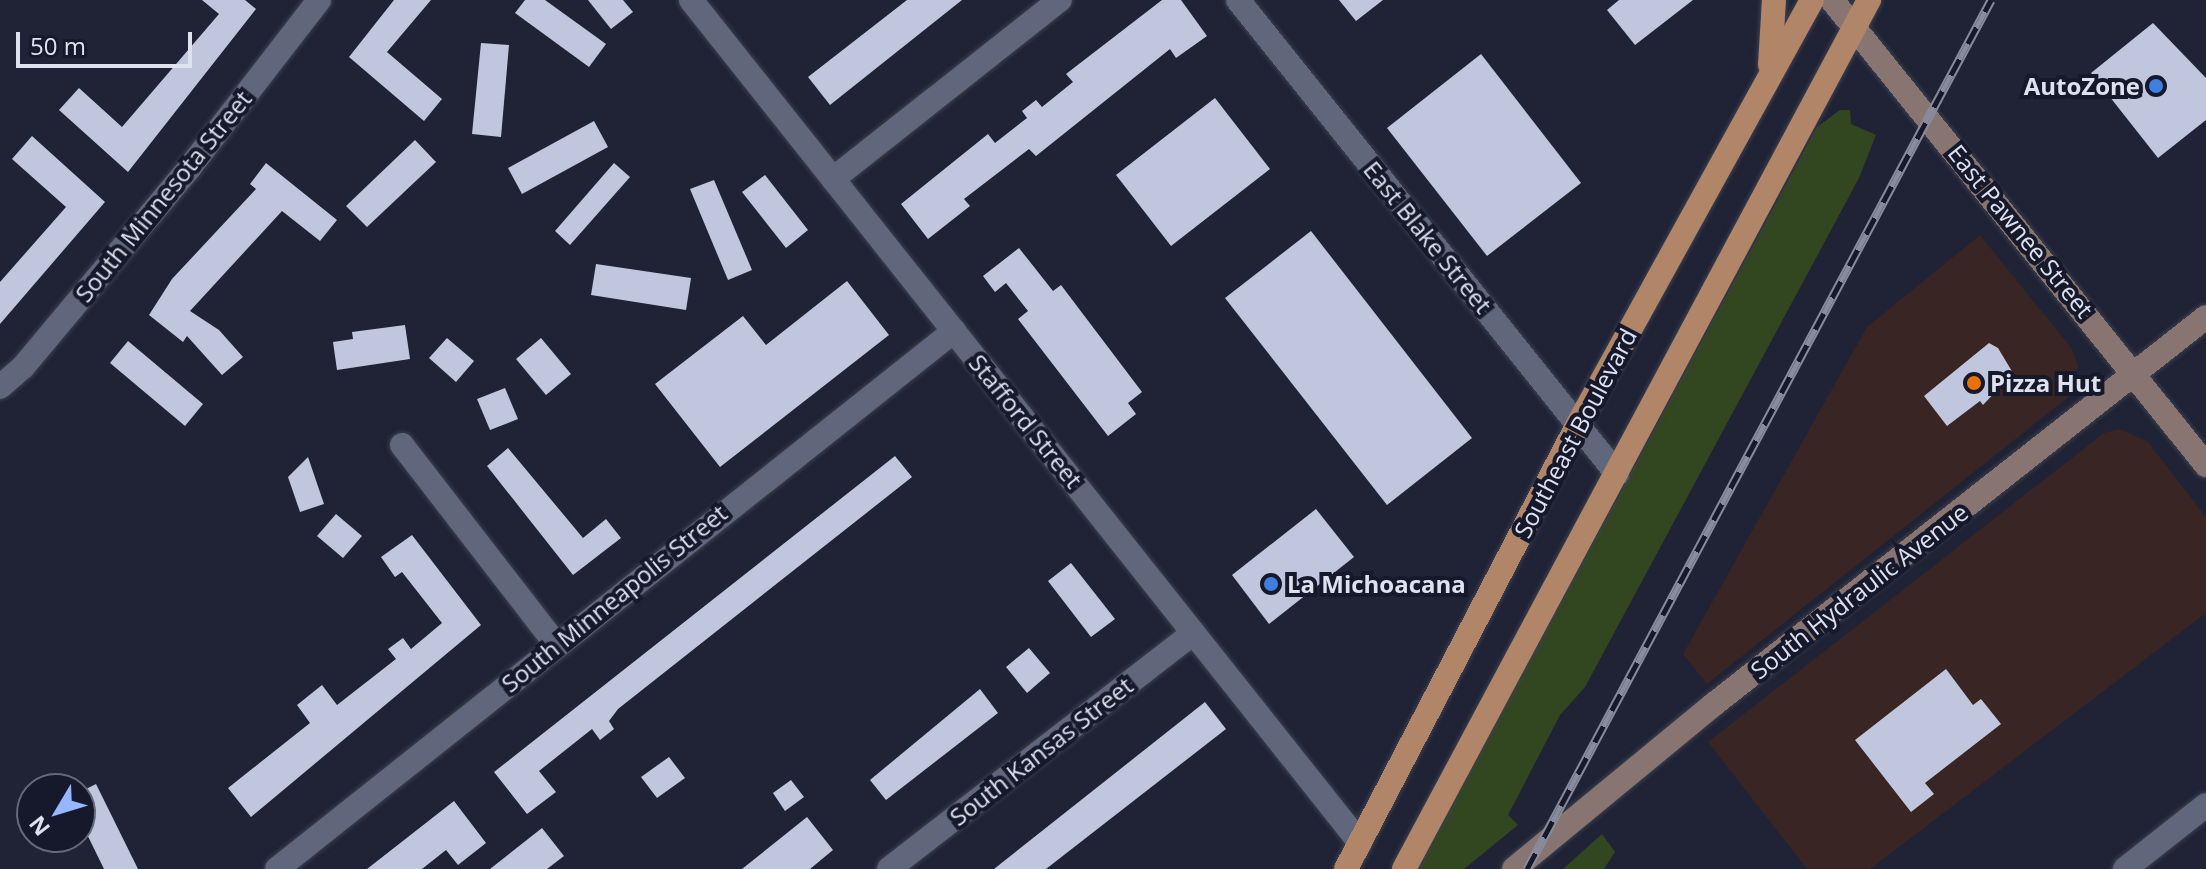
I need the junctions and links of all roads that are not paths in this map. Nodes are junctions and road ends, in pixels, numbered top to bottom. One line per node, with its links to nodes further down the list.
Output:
1 (319, 0): 15 (street, South Minnesota Street)
2 (691, 0): 11 (street, Stafford Street)
3 (1060, 0): 11 (street)
4 (1238, 0): 16 (street, East Blake Street)
5 (1774, 0): 10 (main road)
6 (1812, 0): 10 (main road, Southeast Boulevard)
7 (1832, 0): 9 (street, East Pawnee Street)
8 (1869, 0): 9 (main road)
9 (1854, 27): 14 (street, East Pawnee Street); 19 (main road)
10 (1768, 80): 16 (main road, Southeast Boulevard)
11 (833, 179): 13 (street, Stafford Street)
12 (2206, 317): 14 (street, South Hydraulic Avenue)
13 (954, 331): 20 (street, Stafford Street); 21 (street, South Minneapolis Street)
14 (2135, 372): 18 (street, East Pawnee Street); 28 (street, South Hydraulic Avenue)
15 (0, 387)
16 (1578, 424): 19 (street, East Blake Street); 23 (main road, Southeast Boulevard)
17 (402, 445): 21 (street)
18 (2206, 465)
19 (1617, 474): 27 (main road)
20 (1193, 633): 23 (street, Stafford Street); 25 (street, South Kansas Street)
21 (556, 644): 24 (street, South Minneapolis Street)
22 (2206, 805): 29 (street)
23 (1360, 843): 26 (main road, Southeast Boulevard)
24 (277, 869)
25 (889, 869)
26 (1346, 869)
27 (1404, 869)
28 (1514, 869)
29 (2125, 869)

